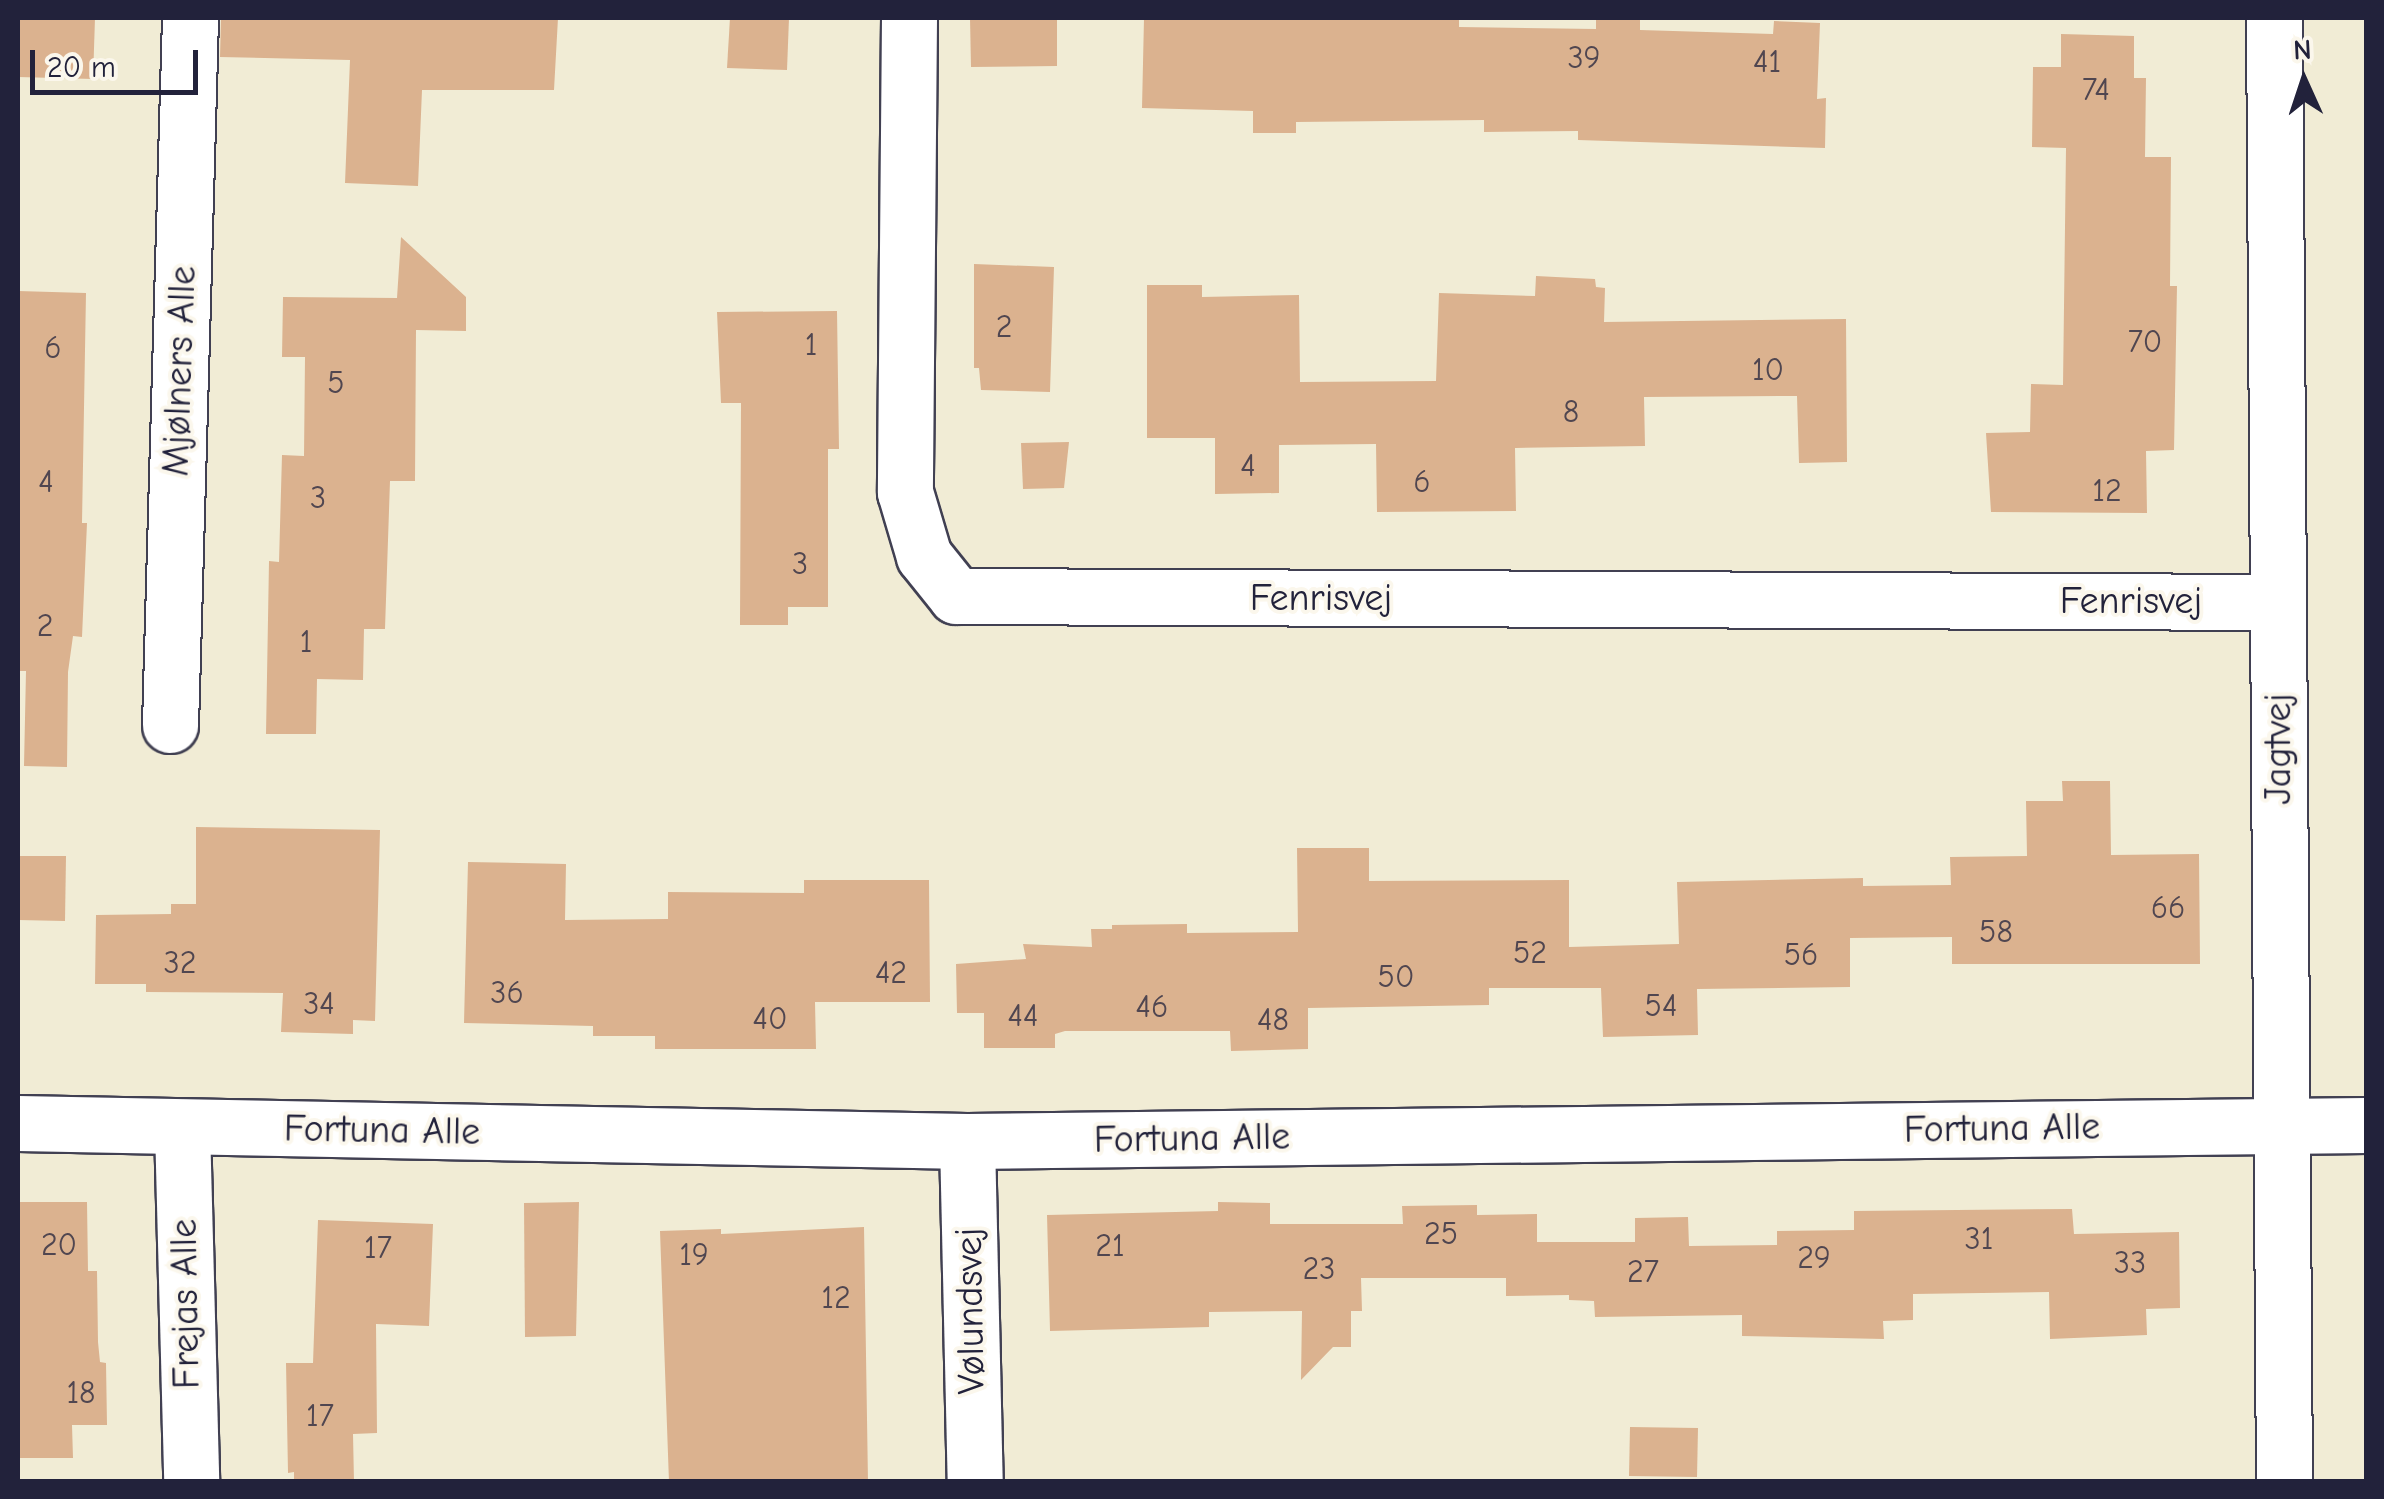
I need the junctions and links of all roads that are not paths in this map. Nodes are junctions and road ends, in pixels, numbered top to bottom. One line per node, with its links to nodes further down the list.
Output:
1 (190, 18): 5 (street, Mjølners Alle)
2 (910, 18): 4 (street, Fenrisvej)
3 (2274, 18): 4 (street, Jagtvej)
4 (2278, 602): 8 (street, Jagtvej)
5 (170, 725)
6 (18, 1123): 9 (street, Fortuna Alle)
7 (2366, 1125): 8 (street, Fortuna Alle)
8 (2282, 1126): 10 (street, Fortuna Alle); 13 (street, Jagtvej)
9 (182, 1127): 10 (street, Fortuna Alle); 11 (street, Frejas Alle)
10 (967, 1142): 12 (street, Vølundsvej)
11 (191, 1482)
12 (975, 1482)
13 (2284, 1482)

